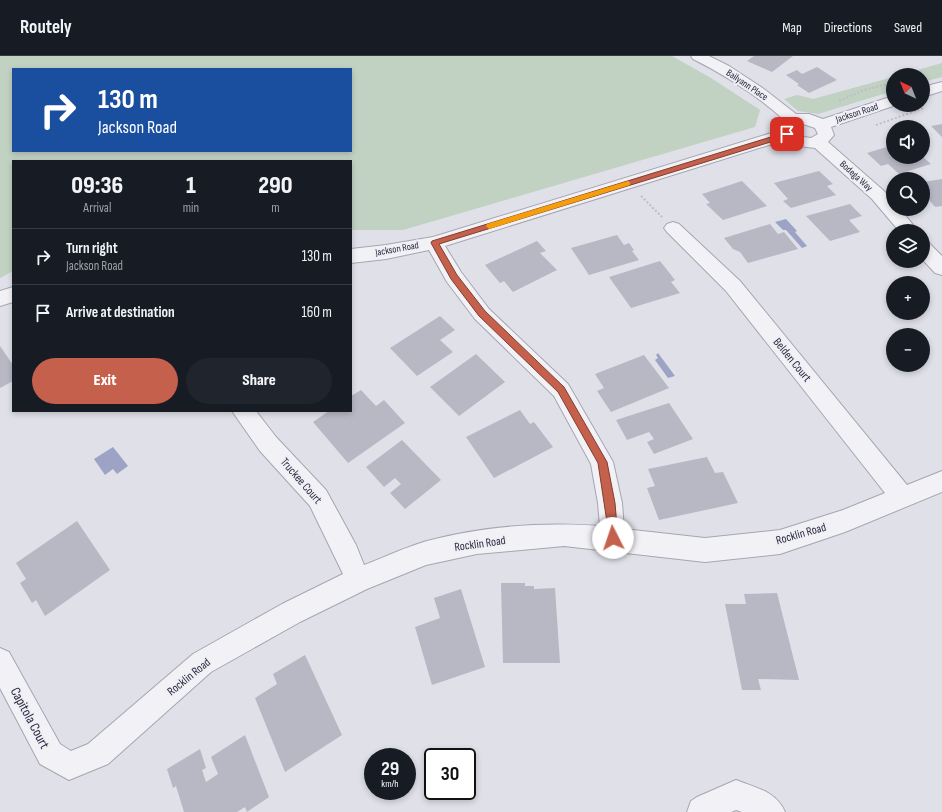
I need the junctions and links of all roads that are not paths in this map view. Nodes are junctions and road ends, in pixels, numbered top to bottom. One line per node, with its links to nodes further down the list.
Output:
1 (698, 56): 5 (street, Bailyann Place)
2 (942, 86): 3 (street)
3 (930, 90)
4 (886, 104): 6 (street, Jackson Road)
5 (790, 127): 6 (street, Bailyann Place); 6 (street); 9 (street, Jackson Road)
6 (819, 134): 7 (street, Bodega Way)
7 (902, 224)
8 (673, 228): 17 (street, Belden Court)
9 (434, 243): 11 (street, Jackson Road); 18 (street)
10 (930, 255): 12 (street)
11 (352, 256)
12 (942, 268)
13 (12, 294): 14 (street)
14 (0, 299)
15 (244, 412): 19 (street, Truckee Court)
16 (942, 481): 17 (street, Rocklin Road)
17 (903, 498): 18 (street, Rocklin Road)
18 (613, 538): 19 (street, Rocklin Road)
19 (358, 580): 21 (street, Rocklin Road)
20 (0, 662): 21 (street, Capitola Court)
21 (69, 766)
22 (702, 812): 23 (street)
23 (770, 812)

